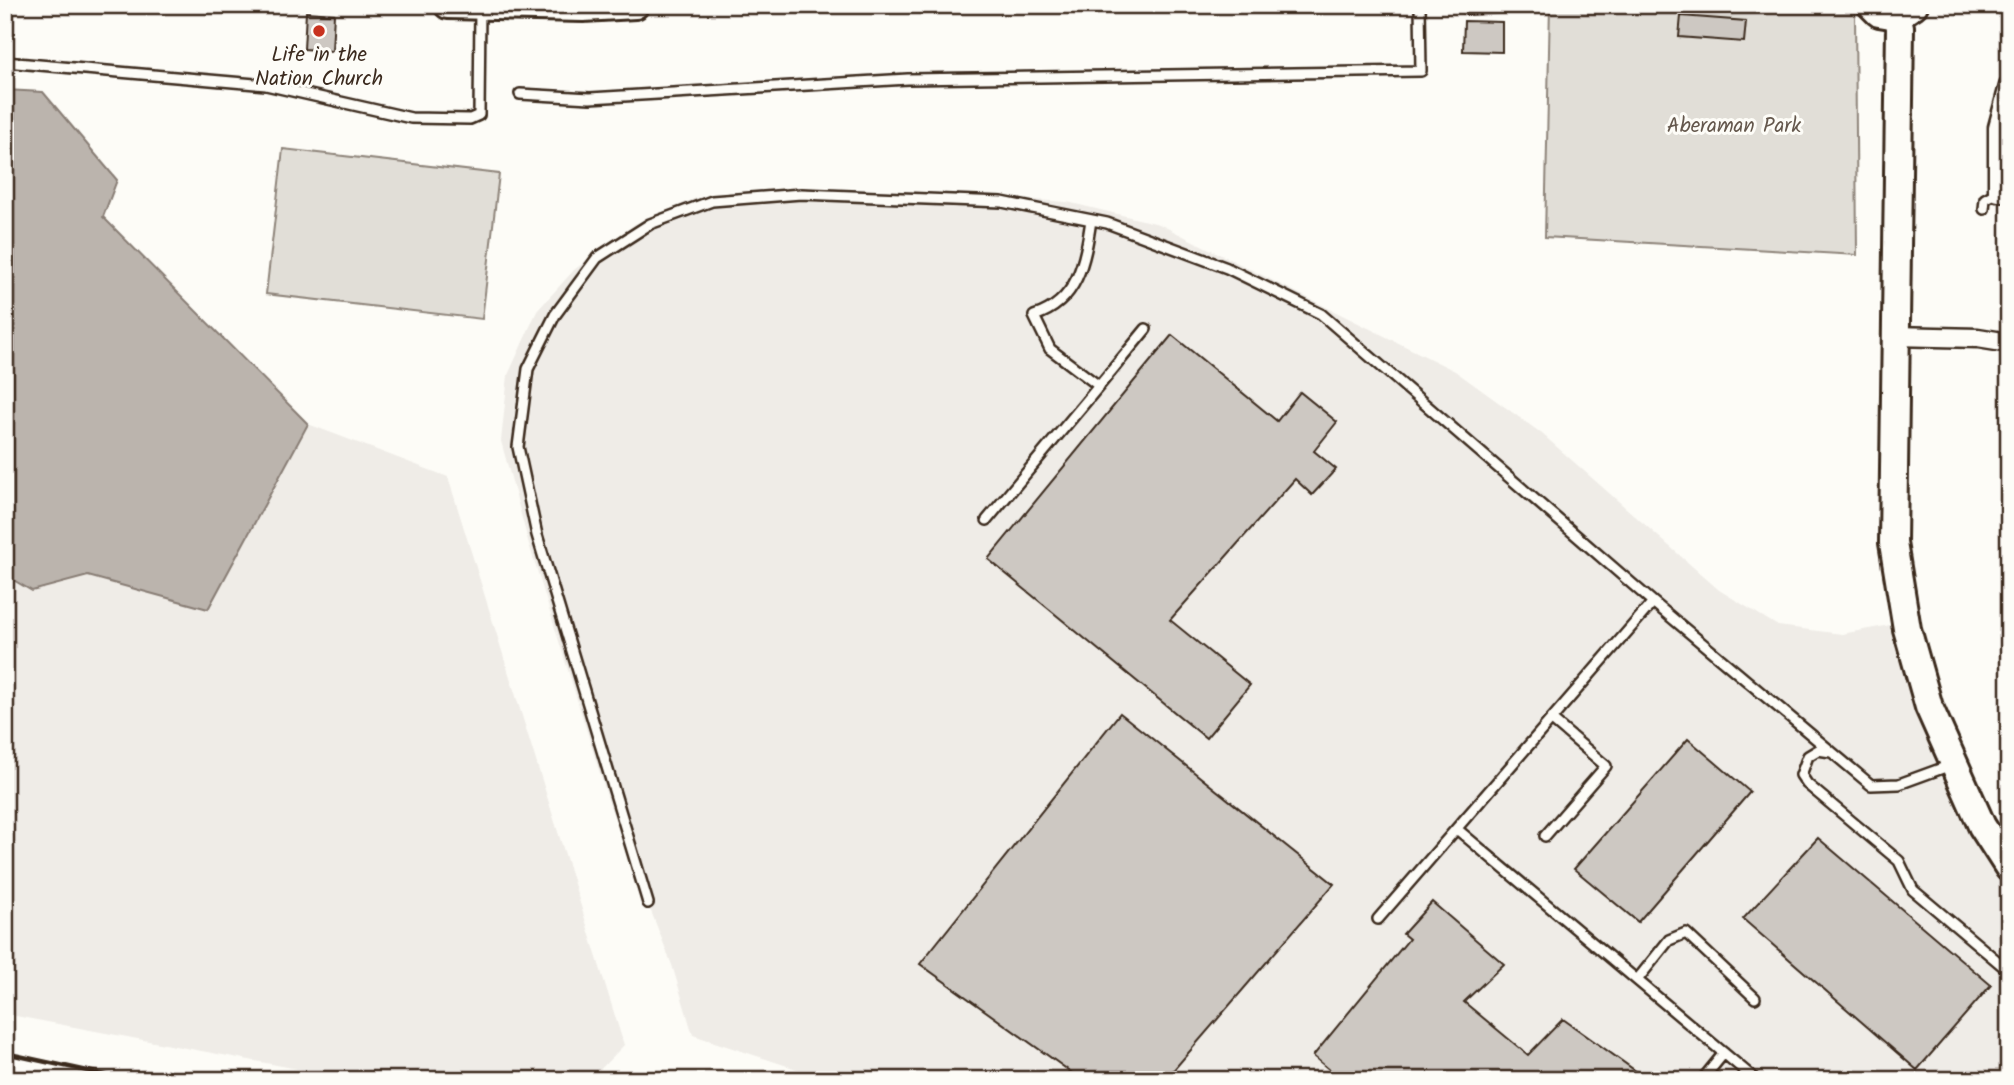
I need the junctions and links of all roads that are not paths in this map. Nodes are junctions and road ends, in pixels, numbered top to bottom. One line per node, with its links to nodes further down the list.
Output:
1 (448, 5): 6 (main road)
2 (635, 5): 7 (main road)
3 (1420, 5): 12 (lane)
4 (1533, 5): 8 (lane)
5 (1871, 5): 9 (main road)
6 (478, 7): 7 (main road); 10 (lane)
7 (583, 7)
8 (1467, 9)
9 (1905, 11): 17 (main road)
10 (5, 62)
11 (2009, 86): 13 (street)
12 (520, 94)
13 (2003, 192): 14 (lane)
14 (1984, 209)
15 (1091, 220): 19 (lane); 21 (lane); 28 (lane)
16 (1146, 329): 19 (lane)
17 (1894, 336): 18 (street); 24 (main road)
18 (2009, 343)
19 (1099, 386): 20 (lane)
20 (987, 520)
21 (1653, 602): 22 (lane); 23 (lane)
22 (1552, 720): 25 (lane); 26 (lane)
23 (1833, 753): 24 (lane); 30 (lane)
24 (1953, 765): 27 (main road)
25 (1458, 830): 29 (lane); 31 (lane)
26 (1545, 836)
27 (2009, 868)
28 (648, 903)
29 (1378, 919)
30 (2009, 971)
31 (1637, 980): 32 (lane); 33 (lane)
32 (1755, 998)
33 (1724, 1053): 34 (lane); 35 (lane)
34 (1702, 1080)
35 (1756, 1080)

